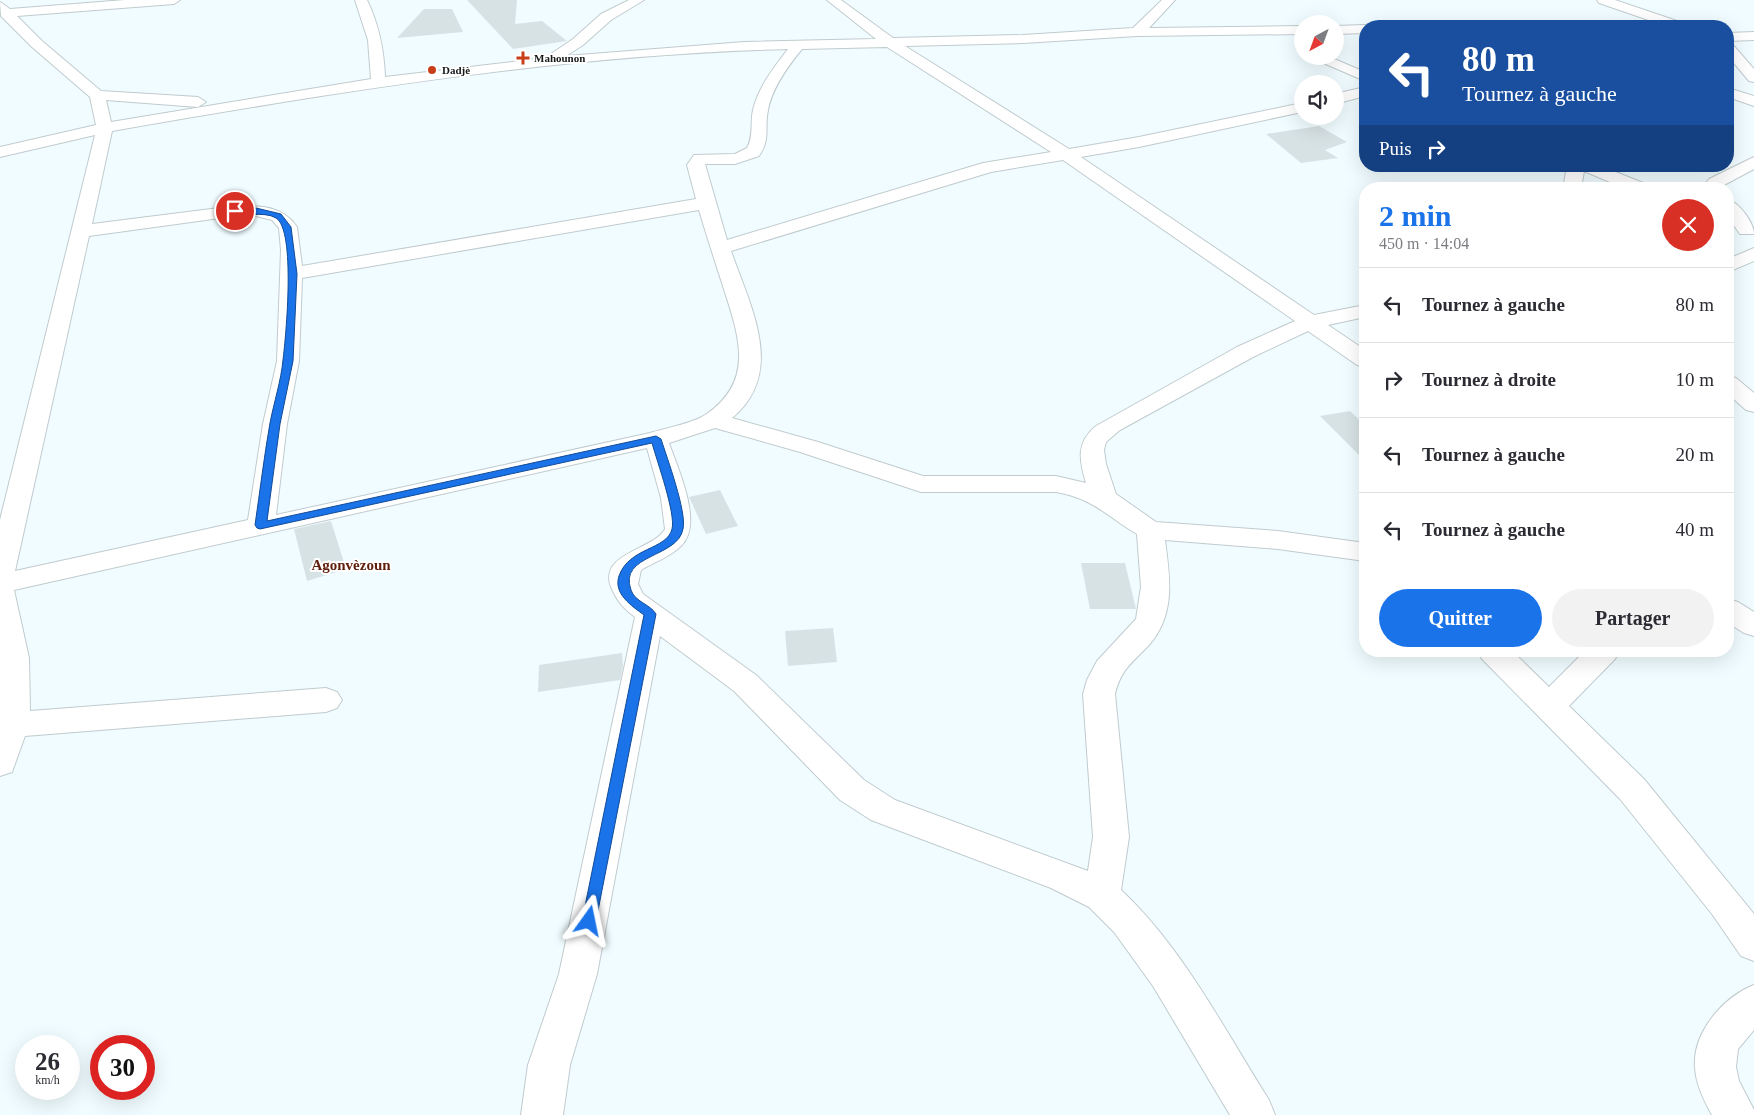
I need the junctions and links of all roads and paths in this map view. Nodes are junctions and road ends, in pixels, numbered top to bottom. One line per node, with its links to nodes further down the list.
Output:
1 (174, 0): 7 (street)
2 (361, 0): 25 (street)
3 (638, 0): 20 (street)
4 (833, 0): 16 (street)
5 (1169, 0): 13 (street)
6 (1603, 0): 8 (street)
7 (3, 10): 29 (street)
8 (1661, 20)
9 (1359, 29): 11 (street)
10 (1294, 30): 12 (street)
11 (1344, 30)
12 (1252, 31): 13 (street); 18 (street)
13 (1137, 32): 16 (street)
14 (1754, 36): 15 (street)
15 (1734, 37)
16 (891, 43): 17 (street); 36 (street)
17 (799, 44): 20 (street); 41 (street)
18 (1286, 45)
19 (1734, 55): 23 (street)
20 (547, 62): 25 (street)
21 (1336, 65): 22 (street)
22 (1359, 75)
23 (1754, 78)
24 (1734, 79): 26 (street)
25 (378, 82): 32 (street)
26 (1754, 82)
27 (1359, 92): 30 (street)
28 (1734, 94): 31 (street)
29 (97, 95): 32 (street); 34 (street)
30 (1344, 96)
31 (1754, 101)
32 (235, 105): 34 (street)
33 (1294, 109): 36 (street)
34 (105, 128): 35 (street); 44 (street)
35 (0, 152)
36 (1066, 154): 46 (street); 51 (street)
37 (1754, 162): 40 (street)
38 (1601, 172): 39 (street)
39 (1625, 182)
40 (1716, 182)
41 (706, 203): 46 (street); 49 (street)
42 (1734, 212): 45 (street)
43 (1734, 225): 45 (street)
44 (81, 231): 49 (street); 61 (street)
45 (1751, 232)
46 (720, 248): 55 (street)
47 (1754, 254): 48 (street)
48 (1734, 263)
49 (292, 274): 58 (street)
50 (1359, 312): 51 (street)
51 (1310, 322): 52 (street); 57 (street)
52 (1359, 356)
53 (1734, 388): 54 (street)
54 (1754, 405)
55 (714, 420): 56 (street); 57 (street)
56 (656, 439): 58 (street); 65 (street)
57 (1104, 498): 59 (street)
58 (260, 525): 62 (street)
59 (1150, 530): 60 (street); 73 (street)
60 (1359, 551)
61 (0, 578)
62 (0, 584)
63 (0, 591): 71 (street)
64 (1734, 613): 66 (street)
65 (650, 614): 73 (street); 76 (street)
66 (1754, 626)
67 (1499, 657): 70 (street)
68 (1598, 657): 70 (street)
69 (326, 700): 71 (street)
70 (1549, 707): 74 (street)
71 (12, 725): 72 (street)
72 (0, 763)
73 (1102, 896): 77 (street)
74 (1754, 944)
75 (1754, 1004): 78 (street)
76 (542, 1115)
77 (1254, 1115)
78 (1735, 1115)

